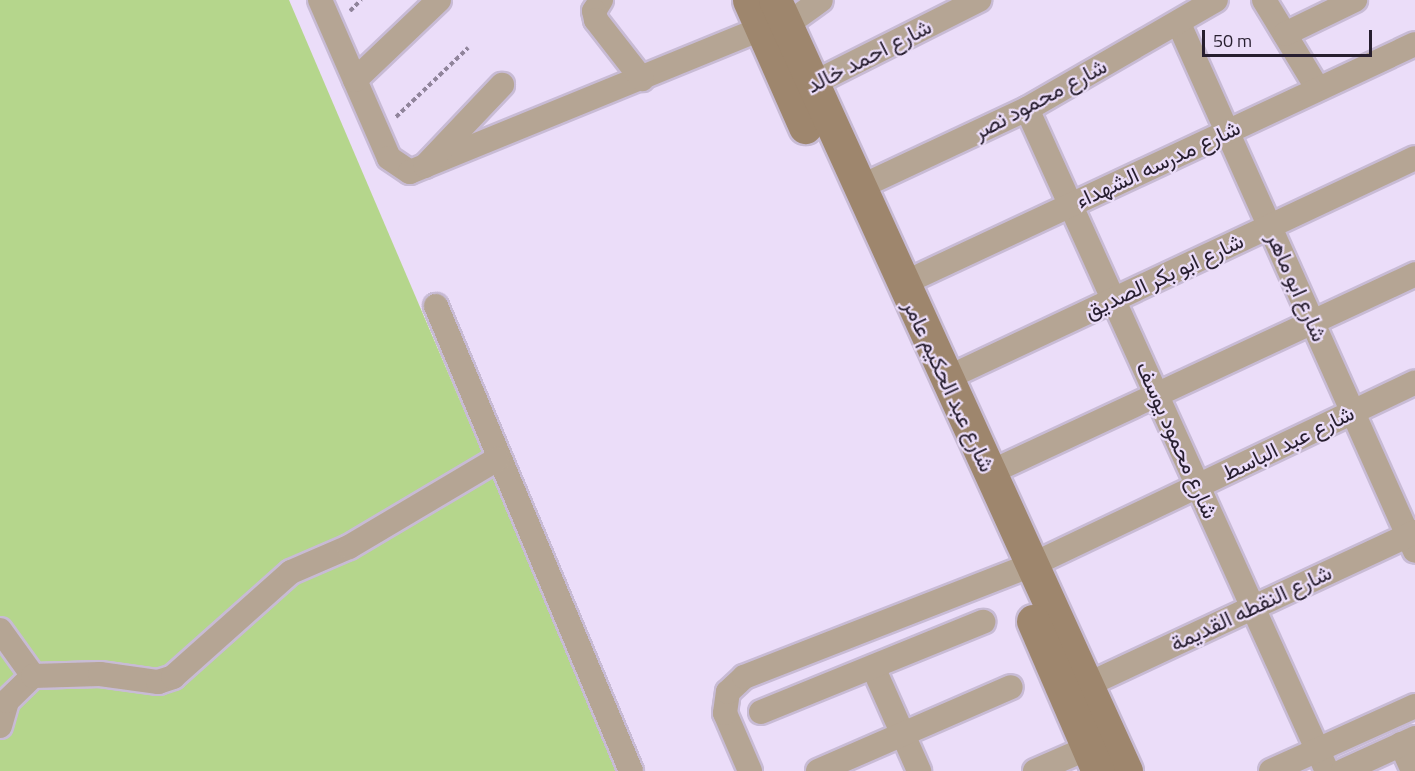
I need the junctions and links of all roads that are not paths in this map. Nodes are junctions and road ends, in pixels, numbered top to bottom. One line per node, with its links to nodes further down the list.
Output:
1 (320, 0): 14 (street)
2 (439, 0): 14 (street)
3 (601, 0): 13 (street)
4 (821, 0): 9 (street)
5 (979, 0): 17 (street, شارع احمد خالد)
6 (1216, 0): 10 (street, شارع محمود نصر)
7 (1264, 0): 11 (street)
8 (1355, 0): 11 (street)
9 (767, 14): 13 (street); 17 (street, شارع عبد الحكيم عامر)
10 (1179, 24): 18 (street, شارع محمود نصر); 19 (street, شارع ابو ماهر)
11 (1285, 34): 16 (street)
12 (1415, 44): 16 (street, شارع مدرسه الشهداء)
13 (642, 79): 21 (street)
14 (355, 80): 21 (street)
15 (502, 85): 21 (street)
16 (1318, 89): 19 (street, شارع مدرسه الشهداء)
17 (801, 90): 22 (street, شارع عبد الحكيم عامر); 38 (street, شارع عبد الحكيم عامر)
18 (1027, 109): 22 (street, شارع محمود نصر); 23 (street, شارع محمود يوسف)
19 (1227, 132): 23 (street, شارع مدرسه الشهداء); 24 (street, شارع ابو ماهر)
20 (1415, 158): 24 (street, شارع ابو بكر الصديق)
21 (419, 172)
22 (858, 188): 26 (street, شارع عبد الحكيم عامر)
23 (1070, 205): 26 (street, شارع مدرسه الشهداء); 27 (street, شارع محمود يوسف)
24 (1269, 226): 27 (street, شارع ابو بكر الصديق); 29 (street, شارع ابو ماهر)
25 (1415, 274): 29 (street)
26 (902, 284): 30 (street, شارع عبد الحكيم عامر)
27 (1113, 299): 30 (street, شارع ابو بكر الصديق); 32 (street, شارع محمود يوسف)
28 (436, 306): 34 (street)
29 (1312, 322): 32 (street); 33 (street, شارع ابو ماهر)
30 (945, 379): 35 (street, شارع عبد الحكيم عامر)
31 (1415, 382): 33 (street, شارع عبد الباسط)
32 (1156, 395): 35 (street); 36 (street, شارع محمود يوسف)
33 (1353, 412): 36 (street, شارع عبد الباسط); 37 (street, شارع ابو ماهر)
34 (497, 459): 43 (street); 53 (street)
35 (989, 473): 38 (street, شارع عبد الحكيم عامر)
36 (1198, 486): 38 (street, شارع عبد الباسط); 39 (street, شارع محمود يوسف)
37 (1413, 540): 39 (street, شارع النقطه القديمة)
38 (1022, 569): 44 (street, شارع عبد الحكيم عامر); 51 (street, شارع عبد الحكيم عامر); 54 (street, شارع عبد الباسط)
39 (1253, 608): 44 (street, شارع النقطه القديمة); 52 (street, شارع محمود يوسف)
40 (983, 622): 42 (street)
41 (0, 630): 43 (street)
42 (873, 667): 47 (street); 49 (street)
43 (33, 676): 48 (street)
44 (1087, 685): 58 (street, شارع عبد الحكيم عامر)
45 (1011, 687): 49 (street)
46 (1415, 706): 52 (street)
47 (761, 712)
48 (0, 726)
49 (903, 734): 55 (street); 56 (street)
50 (1408, 741): 60 (street); 61 (street)
51 (1093, 760): 57 (street)
52 (1322, 760): 59 (street)
53 (631, 771)
54 (750, 771)
55 (818, 771)
56 (919, 771)
57 (1035, 771)
58 (1126, 771)
59 (1271, 771)
60 (1343, 771)
61 (1413, 771)

